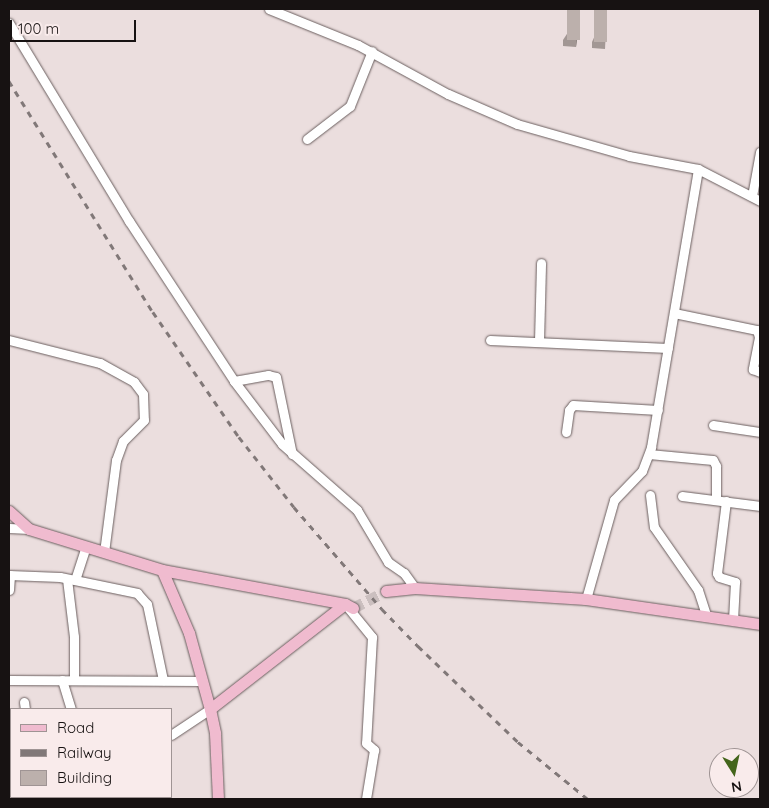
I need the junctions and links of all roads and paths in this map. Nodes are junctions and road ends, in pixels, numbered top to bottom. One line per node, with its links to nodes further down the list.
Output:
1 (269, 9): 3 (street)
2 (9, 23): 15 (street)
3 (372, 51): 4 (street); 6 (street)
4 (307, 139)
5 (760, 152): 7 (street)
6 (698, 169): 7 (street); 9 (street)
7 (756, 198)
8 (542, 263): 12 (street)
9 (674, 313): 13 (street); 14 (street)
10 (9, 340): 31 (street)
11 (490, 340): 12 (street)
12 (539, 341): 13 (street)
13 (668, 348): 16 (street)
14 (760, 372)
15 (234, 381): 20 (street); 20 (street)
16 (658, 410): 18 (street); 21 (street)
17 (713, 425): 19 (street)
18 (566, 432)
19 (760, 432)
20 (292, 454): 35 (street)
21 (649, 454): 24 (street); 38 (street)
22 (650, 495): 40 (street)
23 (682, 496): 24 (street)
24 (716, 500): 25 (street)
25 (726, 501): 26 (street); 41 (street)
26 (760, 506)
27 (9, 511): 29 (main road)
28 (9, 528): 29 (street)
29 (29, 530): 30 (main road)
30 (86, 546): 31 (main road); 34 (street)
31 (104, 552): 32 (main road)
32 (162, 570): 39 (main road); 47 (main road)
33 (9, 575): 34 (street); 36 (street)
34 (70, 579): 45 (street); 46 (street)
35 (415, 588): 37 (main road); 38 (main road)
36 (9, 590)
37 (386, 591)
38 (586, 599): 40 (main road)
39 (349, 606): 49 (main road); 52 (street)
40 (708, 617): 41 (main road)
41 (734, 620): 42 (main road)
42 (760, 624)
43 (9, 680): 44 (street)
44 (62, 680): 45 (street); 48 (street)
45 (74, 680): 46 (street)
46 (163, 680): 47 (street)
47 (202, 681): 49 (main road)
48 (71, 708)
49 (210, 709): 50 (street); 51 (main road)
50 (172, 734)
51 (218, 799)
52 (366, 799)

